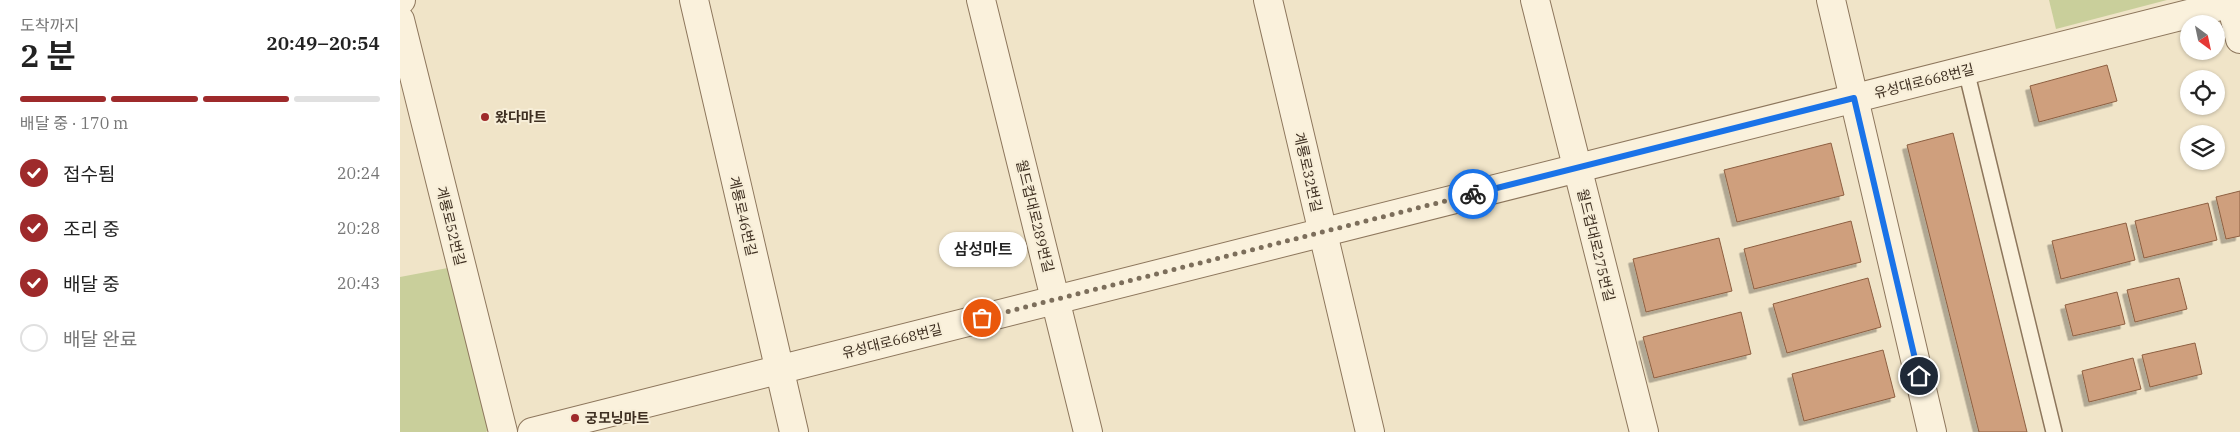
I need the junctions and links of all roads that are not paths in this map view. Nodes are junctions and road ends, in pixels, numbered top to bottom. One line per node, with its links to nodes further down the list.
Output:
1 (694, 0): 14 (street, 계룡로46번길)
2 (982, 0): 13 (street, 월드컵대로289번길)
3 (1268, 0): 12 (street, 계룡로32번길)
4 (1535, 0): 11 (street, 월드컵대로275번길)
5 (1831, 0): 10 (street)
6 (2234, 1): 8 (street); 9 (street, 유성대로668번길)
7 (400, 20): 15 (street, 계룡로52번길)
8 (2240, 39)
9 (1966, 70): 10 (street, 유성대로668번길); 22 (lane)
10 (1854, 98): 11 (street, 유성대로668번길); 21 (street)
11 (1577, 168): 12 (street, 유성대로668번길); 20 (street, 월드컵대로275번길)
12 (1323, 232): 13 (street, 유성대로668번길); 19 (street, 계룡로32번길)
13 (1055, 300): 14 (street, 유성대로668번길); 18 (street, 월드컵대로289번길)
14 (778, 370): 16 (street, 유성대로668번길); 17 (street, 계룡로46번길)
15 (503, 432)
16 (532, 432)
17 (794, 432)
18 (1088, 432)
19 (1370, 432)
20 (1644, 432)
21 (1932, 432)
22 (2054, 432)

